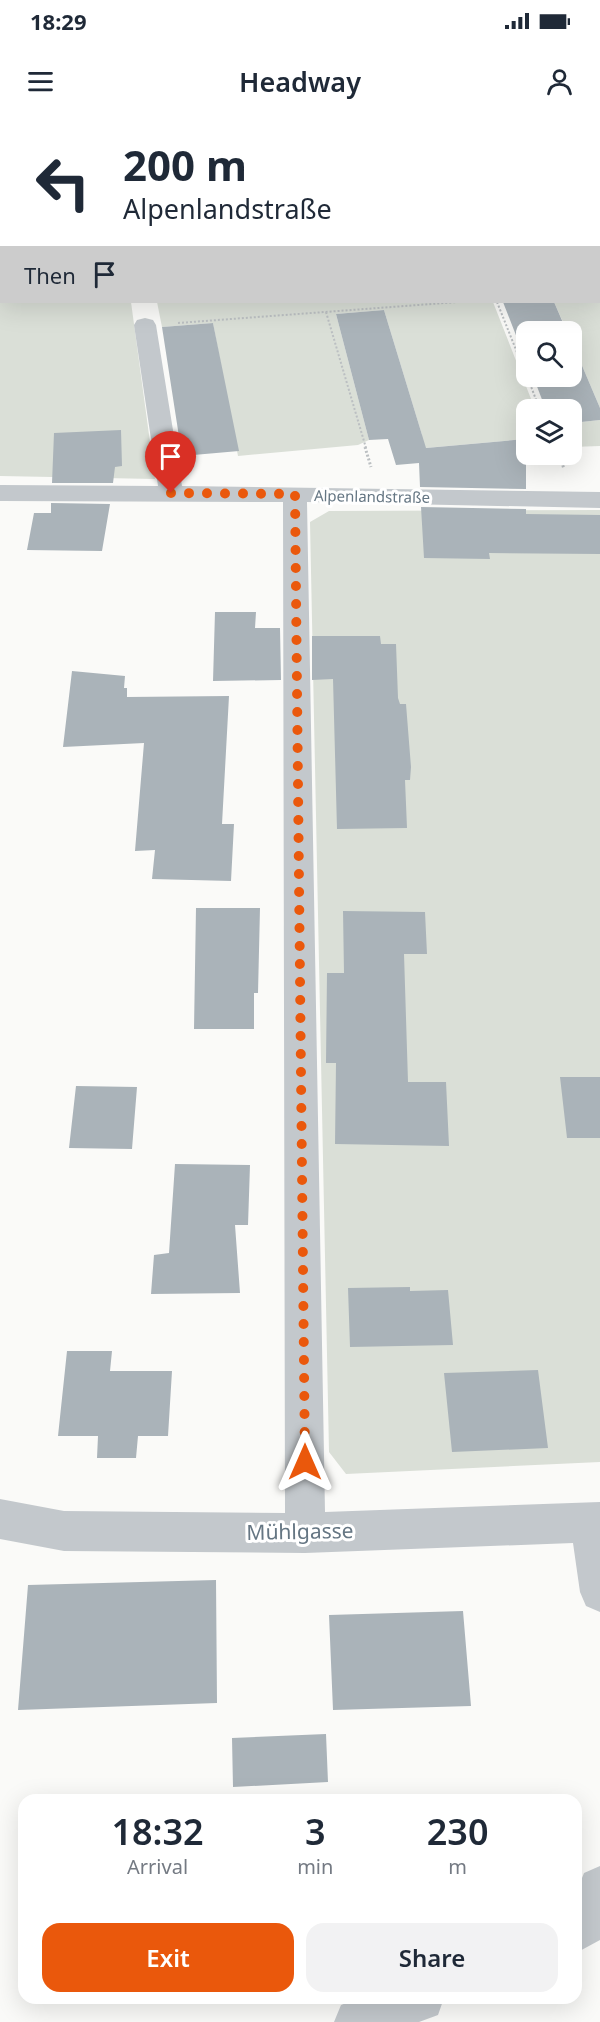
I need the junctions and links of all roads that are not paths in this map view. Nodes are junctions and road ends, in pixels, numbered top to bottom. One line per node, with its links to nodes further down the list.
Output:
1 (145, 326): 3 (street)
2 (0, 493): 3 (street, Alpenlandstraße)
3 (171, 493): 4 (street, Alpenlandstraße)
4 (295, 494): 5 (street, Alpenlandstraße); 8 (street)
5 (600, 500)
6 (0, 1519): 8 (street, Mühlgasse)
7 (595, 1523): 8 (street, Mühlgasse); 9 (street)
8 (305, 1533)
9 (600, 1592)
10 (600, 1889): 11 (street)
11 (582, 1926)
12 (405, 2004): 13 (street)
13 (358, 2022)

